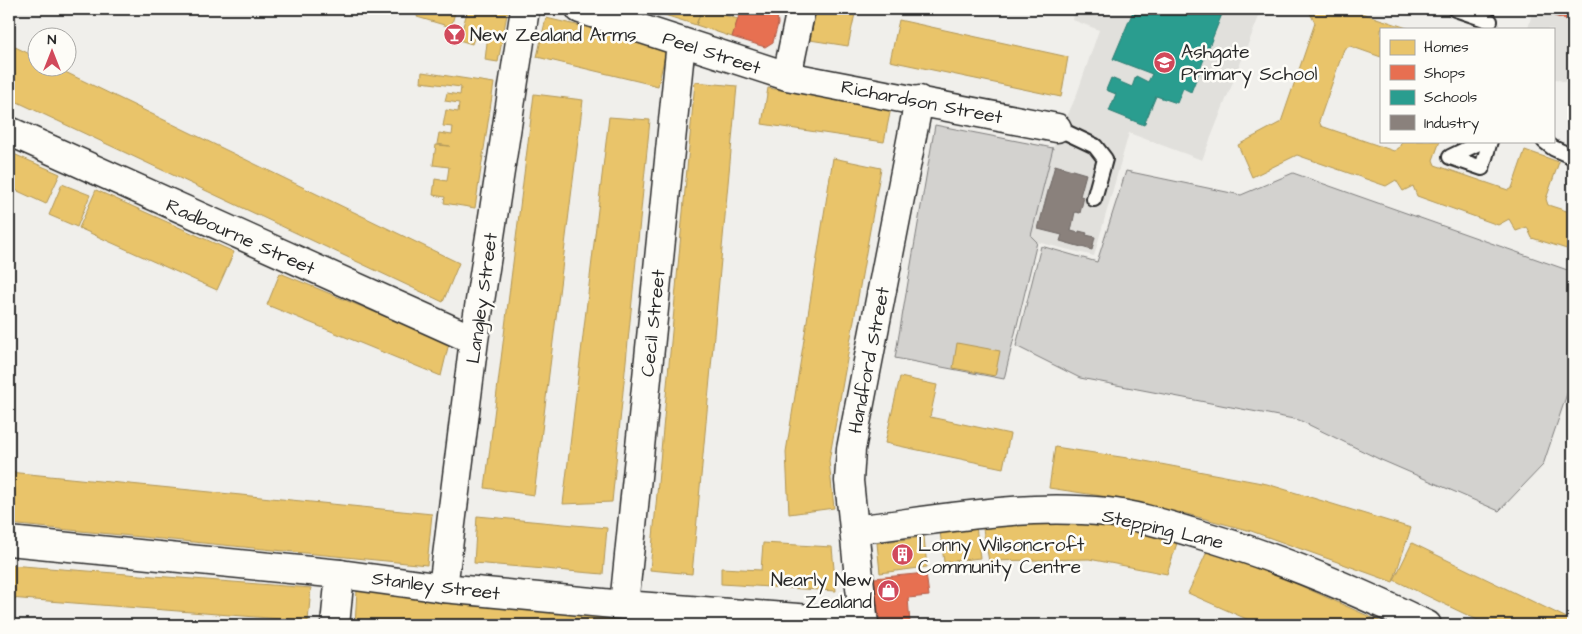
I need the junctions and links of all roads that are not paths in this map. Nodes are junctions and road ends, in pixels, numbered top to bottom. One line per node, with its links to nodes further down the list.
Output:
1 (525, 9): 16 (street, Langley Street)
2 (580, 9): 6 (street, Peel Street)
3 (801, 9): 7 (street)
4 (1455, 9): 5 (lane)
5 (1490, 19)
6 (681, 42): 7 (street, Peel Street); 21 (street, Cecil Street)
7 (787, 76): 8 (street, Richardson Street)
8 (919, 100): 9 (street, Richardson Street); 17 (street, Handford Street)
9 (1057, 128): 15 (lane)
10 (9, 132): 16 (street, Radbourne Street)
11 (1482, 142): 12 (lane)
12 (1490, 142)
13 (1545, 142): 14 (lane)
14 (1573, 157)
15 (1094, 199)
16 (474, 340): 20 (street, Langley Street)
17 (854, 530): 22 (street, Handford Street); 24 (street, Stepping Lane)
18 (9, 541): 19 (street, Stanley Street)
19 (340, 574): 20 (street, Stanley Street); 23 (street)
20 (443, 588): 21 (street, Stanley Street)
21 (624, 605): 22 (street, Stanley Street)
22 (864, 624)
23 (335, 625)
24 (1427, 625)

